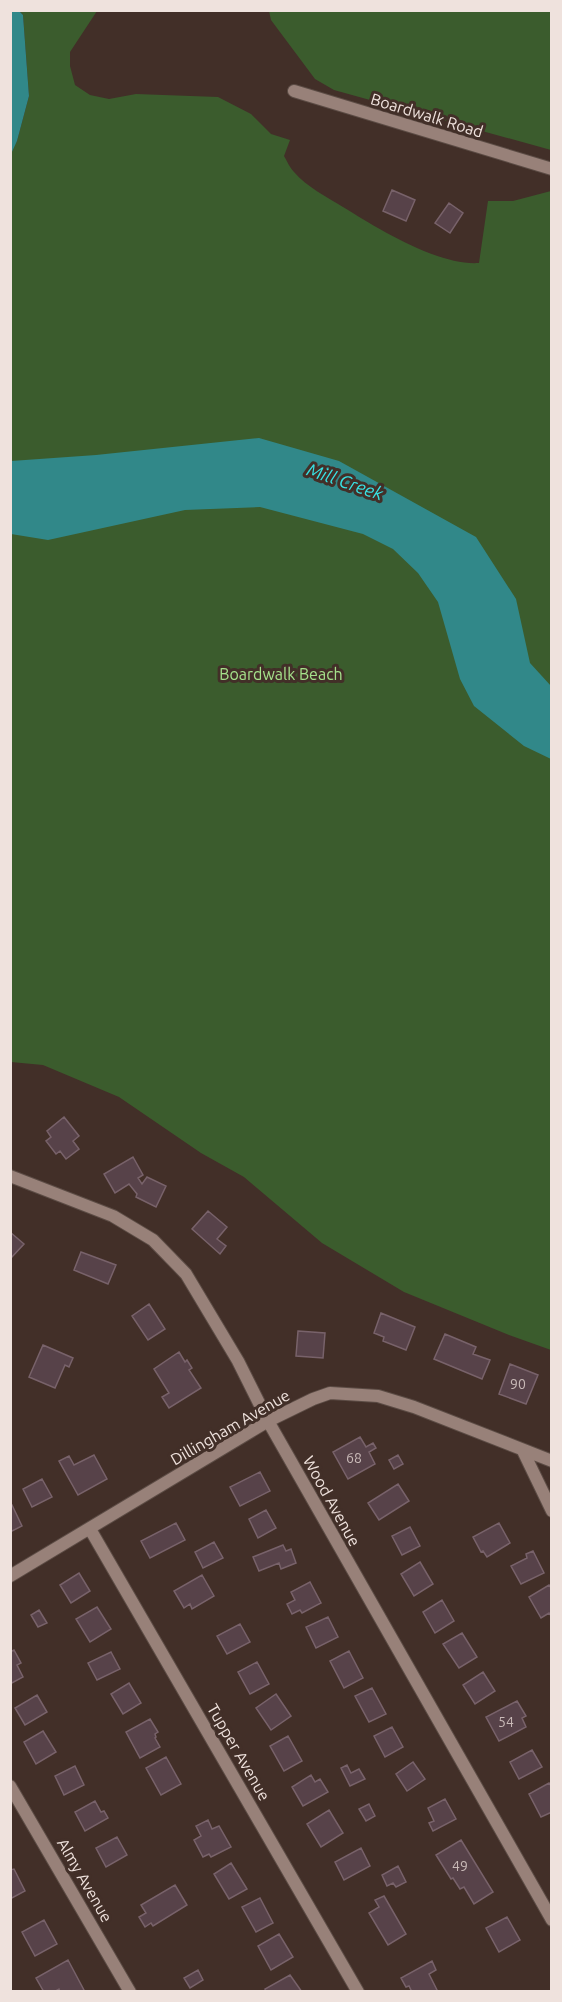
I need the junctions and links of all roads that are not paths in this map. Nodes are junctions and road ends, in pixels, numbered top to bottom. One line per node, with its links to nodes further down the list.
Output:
1 (294, 91): 2 (street, Boardwalk Road)
2 (552, 170)
3 (10, 1176): 4 (street, Wood Avenue)
4 (268, 1421): 5 (street, Dillingham Avenue); 8 (street, Dillingham Avenue); 11 (street, Wood Avenue)
5 (523, 1451): 6 (street, Dillingham Avenue); 7 (street)
6 (552, 1461)
7 (552, 1511)
8 (90, 1529): 9 (street, Dillingham Avenue); 13 (street, Tupper Avenue)
9 (10, 1576)
10 (10, 1786): 12 (street, Almy Avenue)
11 (552, 1920)
12 (130, 1992)
13 (358, 1992)

